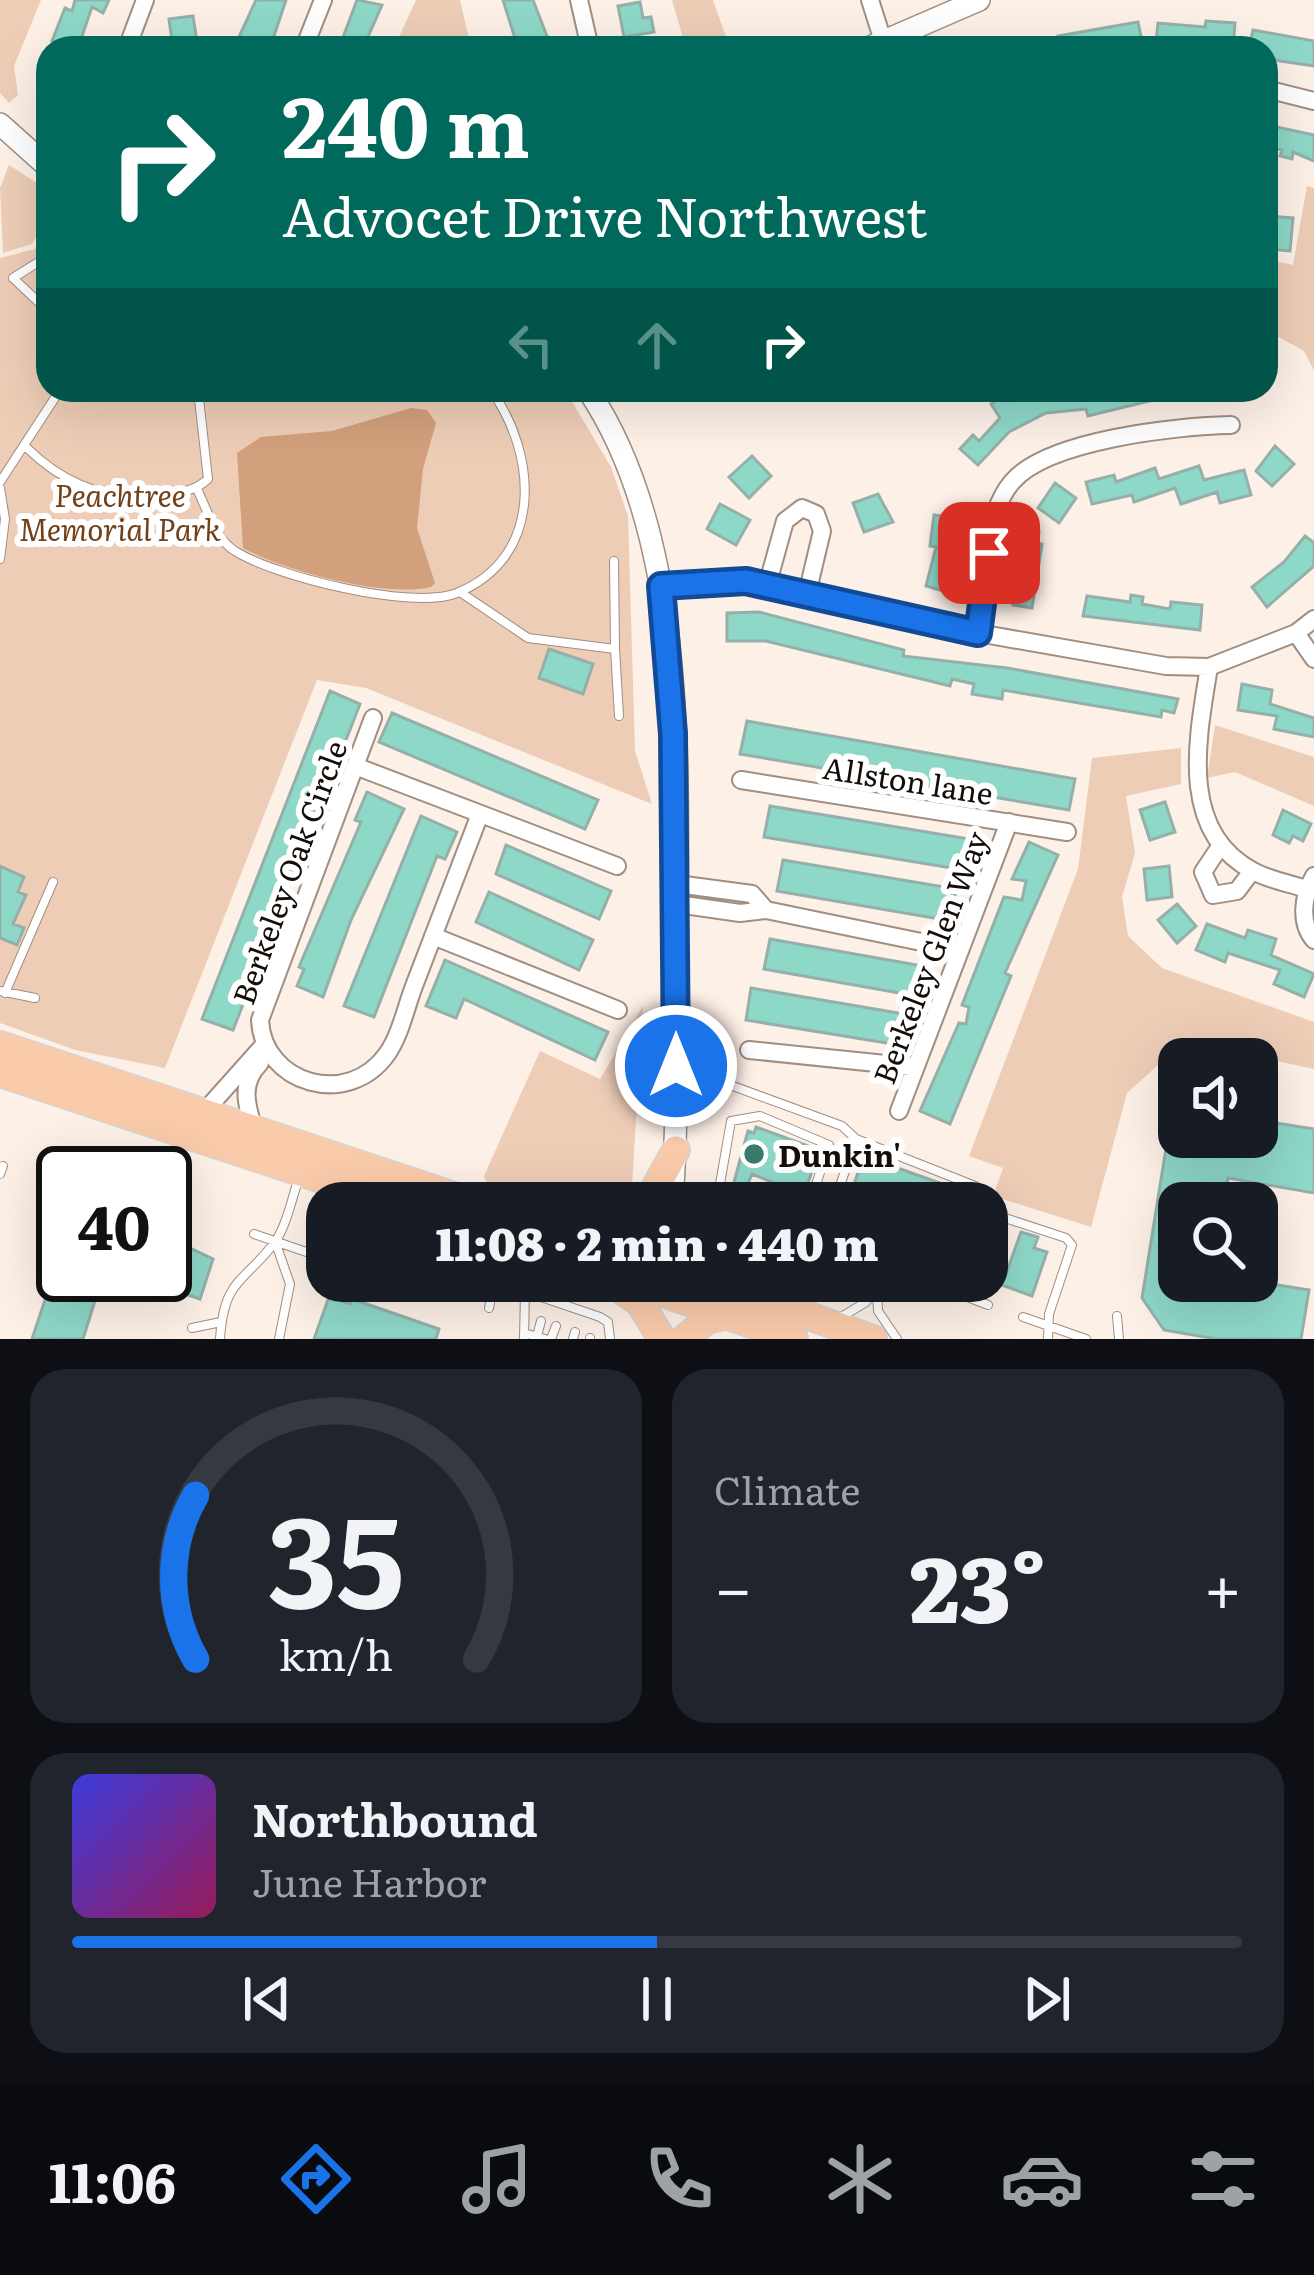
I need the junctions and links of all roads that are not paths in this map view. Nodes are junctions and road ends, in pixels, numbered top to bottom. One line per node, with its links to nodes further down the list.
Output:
1 (146, 0): 6 (street)
2 (323, 0): 7 (street)
3 (579, 0): 8 (street)
4 (870, 0): 9 (street)
5 (979, 0): 10 (street)
6 (132, 36)
7 (309, 36)
8 (587, 36)
9 (874, 36)
10 (894, 36)
11 (1278, 91): 12 (street)
12 (1314, 101)
13 (0, 124): 14 (street)
14 (36, 156)
15 (36, 264): 17 (lane)
16 (0, 275): 17 (lane)
17 (13, 278): 18 (lane)
18 (36, 300)
19 (53, 402): 24 (lane)
20 (199, 402): 26 (lane)
21 (498, 402): 31 (lane)
22 (595, 402): 29 (street)
23 (1231, 425): 34 (street)
24 (27, 448): 25 (lane); 26 (lane)
25 (0, 485): 27 (lane)
26 (197, 489): 31 (lane)
27 (0, 559)
28 (614, 561): 36 (lane)
29 (661, 586): 30 (street); 52 (street)
30 (776, 588): 32 (street); 32 (street)
31 (460, 592): 36 (lane)
32 (807, 594): 34 (street)
33 (1314, 620): 35 (street)
34 (978, 633): 38 (street)
35 (1296, 633): 37 (street); 38 (street)
36 (615, 649): 39 (lane)
37 (1314, 659)
38 (1209, 668): 46 (street)
39 (619, 716)
40 (374, 718): 41 (street, Berkeley Oak Circle)
41 (355, 766): 43 (street); 63 (street, Berkeley Oak Circle)
42 (741, 780): 44 (street, Allston lane)
43 (480, 814): 47 (street); 55 (street)
44 (1009, 822): 45 (street, Allston lane); 57 (street, Berkeley Glen Way)
45 (1066, 832)
46 (1220, 845): 48 (street); 48 (street)
47 (617, 866)
48 (1252, 871): 50 (street)
49 (53, 882): 58 (lane)
50 (1310, 883): 56 (street)
51 (737, 890): 52 (street); 53 (street); 54 (street)
52 (677, 894): 54 (street); 64 (street)
53 (766, 910): 54 (street); 57 (street)
54 (734, 913)
55 (433, 935): 60 (street); 63 (street)
56 (1314, 940)
57 (960, 950): 65 (street, Berkeley Glen Way)
58 (3, 992): 59 (lane)
59 (35, 998)
60 (618, 1010)
61 (0, 1045): 69 (highway)
62 (749, 1050): 65 (street)
63 (267, 1051): 67 (street, Berkeley Oak Circle)
64 (676, 1066): 70 (lane); 74 (street)
65 (915, 1067): 68 (street, Berkeley Glen Way)
66 (0, 1073): 75 (highway)
67 (241, 1083): 69 (street, Berkeley Oak Circle); 71 (street)
68 (899, 1111)
69 (204, 1112): 71 (highway)
70 (805, 1113): 72 (lane); 73 (lane)
71 (254, 1129): 77 (highway)
72 (799, 1130): 80 (lane); 81 (lane)
73 (856, 1139): 82 (lane); 83 (lane)
74 (676, 1150): 78 (highway); 79 (street)
75 (301, 1173): 76 (highway); 86 (lane)
76 (329, 1182)
77 (412, 1182)
78 (658, 1182)
79 (674, 1182)
80 (720, 1182)
81 (817, 1182)
82 (841, 1182)
83 (965, 1182)
84 (1008, 1218): 108 (lane)
85 (254, 1234): 86 (lane)
86 (275, 1241): 87 (lane); 104 (lane); 113 (lane)
87 (306, 1252)
88 (491, 1302): 100 (lane)
89 (525, 1302): 109 (lane)
90 (546, 1302): 114 (lane)
91 (639, 1302): 115 (highway)
92 (665, 1302): 115 (street)
93 (717, 1302): 116 (highway)
94 (739, 1302): 117 (highway)
95 (759, 1302): 105 (highway)
96 (866, 1302): 105 (lane)
97 (878, 1302): 119 (lane)
98 (982, 1302): 99 (lane)
99 (988, 1304)
100 (490, 1308)
101 (1117, 1316): 122 (lane)
102 (1023, 1317): 108 (lane)
103 (541, 1321): 111 (lane)
104 (221, 1322): 107 (lane); 112 (lane)
105 (830, 1324): 118 (highway)
106 (556, 1326): 111 (lane)
107 (192, 1328)
108 (1052, 1328): 110 (lane); 120 (lane)
109 (524, 1336): 111 (lane)
110 (1067, 1336): 121 (lane)
111 (544, 1338)
112 (220, 1339)
113 (279, 1339)
114 (610, 1339)
115 (662, 1339)
116 (684, 1339)
117 (794, 1339)
118 (873, 1339)
119 (897, 1339)
120 (1048, 1339)
121 (1086, 1339)
122 (1118, 1339)

